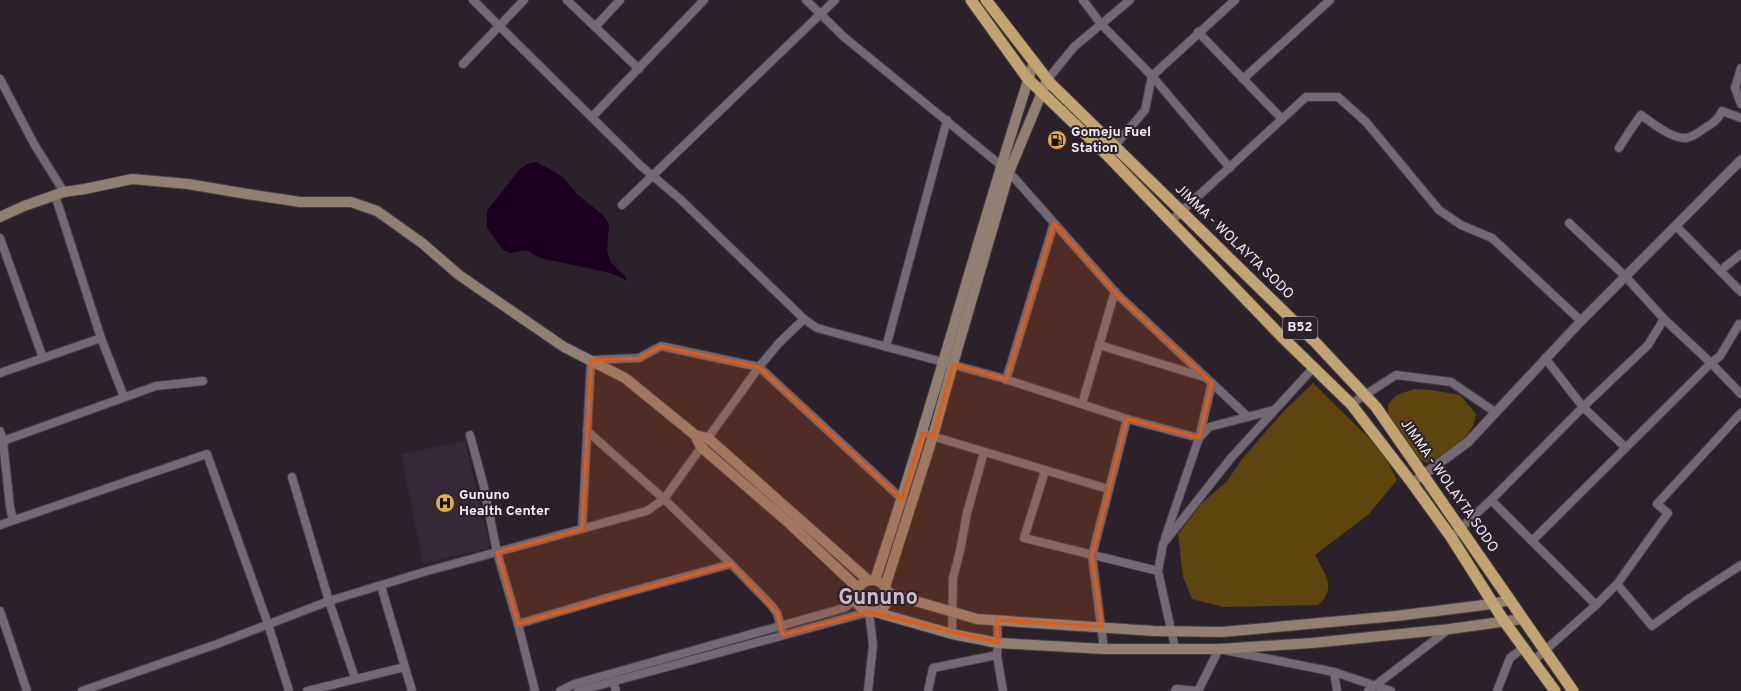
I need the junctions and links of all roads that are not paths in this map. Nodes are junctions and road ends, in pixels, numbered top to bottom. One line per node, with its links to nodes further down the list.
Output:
1 (473, 0): 16 (street)
2 (524, 0): 16 (street)
3 (567, 0): 17 (street)
4 (620, 0): 17 (street)
5 (704, 0): 22 (street)
6 (806, 0): 14 (street)
7 (835, 0): 14 (street)
8 (971, 0): 24 (highway, JIMMA - WOLAYTA SODO / B52)
9 (986, 0): 19 (highway, JIMMA - WOLAYTA SODO / B52)
10 (1083, 0): 15 (street)
11 (1130, 0): 15 (street)
12 (1235, 0): 18 (street)
13 (1330, 0): 25 (street)
14 (821, 14): 33 (street); 41 (street)
15 (1101, 24): 23 (street); 27 (street)
16 (498, 26): 20 (street); 30 (street)
17 (595, 27): 22 (street)
18 (1198, 32): 23 (street); 25 (street)
19 (1034, 62): 24 (main road); 27 (highway, JIMMA - WOLAYTA SODO / B52)
20 (463, 64)
21 (1741, 68): 29 (street)
22 (639, 69): 30 (street)
23 (1152, 76): 34 (street); 39 (street)
24 (1028, 79): 28 (highway, JIMMA - WOLAYTA SODO / B52); 38 (main road)
25 (1243, 79): 32 (street)
26 (0, 80): 42 (street)
27 (1047, 80): 28 (main road); 34 (highway, JIMMA - WOLAYTA SODO / B52)
28 (1042, 92): 36 (highway, JIMMA - WOLAYTA SODO / B52); 40 (main road)
29 (1741, 104)
30 (592, 117): 41 (street)
31 (1741, 118): 35 (street)
32 (1282, 119): 39 (street); 58 (street)
33 (947, 120): 38 (street); 62 (street)
34 (1114, 146): 36 (street); 44 (highway, JIMMA - WOLAYTA SODO / B52)
35 (1619, 148)
36 (1107, 155): 46 (highway, JIMMA - WOLAYTA SODO / B52)
37 (1741, 160): 49 (street)
38 (1000, 165): 40 (street); 66 (main road)
39 (1230, 168): 44 (street)
40 (1009, 172): 47 (street); 66 (main road)
41 (652, 176): 43 (street); 56 (street)
42 (59, 193): 45 (main road); 60 (street); 65 (main road)
43 (622, 205)
44 (1182, 212): 46 (street); 75 (highway, JIMMA - WOLAYTA SODO / B52)
45 (0, 217)
46 (1171, 221): 69 (highway, JIMMA - WOLAYTA SODO / B52)
47 (1054, 223): 54 (street); 71 (street)
48 (1569, 223): 53 (street)
49 (1676, 226): 52 (street); 53 (street)
50 (0, 238): 63 (street)
51 (1741, 254): 52 (street)
52 (1720, 271): 55 (street)
53 (1625, 276): 57 (street); 58 (street)
54 (1115, 291): 61 (street); 72 (street)
55 (1741, 292)
56 (804, 319): 62 (street); 68 (street)
57 (1664, 319): 67 (street); 79 (street)
58 (1581, 321): 64 (street)
59 (1740, 323): 67 (street)
60 (101, 338): 63 (street); 76 (street)
61 (1099, 344): 72 (street); 77 (street)
62 (886, 347): 66 (street)
63 (43, 358): 70 (street)
64 (1545, 358): 79 (street); 81 (street)
65 (591, 360): 68 (street); 86 (street); 89 (main road)
66 (948, 363): 71 (street); 87 (main road); 90 (main road)
67 (1711, 363): 74 (street); 95 (street)
68 (759, 367): 91 (street); 107 (street)
69 (1314, 367): 78 (highway, JIMMA - WOLAYTA SODO / B52); 80 (street)
70 (0, 373)
71 (1006, 380): 77 (street)
72 (1209, 380): 82 (street); 92 (street)
73 (203, 381): 76 (street)
74 (1741, 394)
75 (1365, 395): 78 (street); 81 (street); 100 (highway, JIMMA - WOLAYTA SODO / B52)
76 (124, 397): 93 (street)
77 (1082, 404): 84 (street)
78 (1351, 404): 103 (highway, JIMMA - WOLAYTA SODO / B52)
79 (1583, 407): 95 (street); 108 (street)
80 (1274, 410): 82 (street); 116 (street)
81 (1495, 412): 100 (street)
82 (1248, 417): 92 (street)
83 (1739, 418): 123 (street)
84 (1127, 419): 92 (street); 105 (street)
85 (0, 431): 93 (street)
86 (588, 431): 106 (street); 113 (street)
87 (922, 433): 90 (street); 107 (main road)
88 (470, 435): 117 (street)
89 (695, 435): 91 (main road); 94 (main road)
90 (934, 436): 96 (street); 126 (main road)
91 (708, 438): 94 (street); 97 (main road)
92 (1198, 438): 116 (street)
93 (3, 441): 109 (street)
94 (701, 447): 98 (main road); 106 (street)
95 (1625, 447): 115 (street)
96 (984, 452): 99 (street); 134 (street)
97 (736, 462): 98 (main road); 102 (main road)
98 (729, 471): 104 (main road)
99 (1045, 471): 105 (street); 118 (street)
100 (1423, 474): 103 (street); 112 (highway, JIMMA - WOLAYTA SODO / B52)
101 (292, 477): 129 (street)
102 (757, 480): 104 (main road); 110 (main road)
103 (1412, 482): 114 (highway, JIMMA - WOLAYTA SODO / B52)
104 (750, 489): 110 (main road)
105 (1108, 489): 118 (street)
106 (664, 499): 113 (street); 119 (street)
107 (902, 499): 122 (main road)
108 (1491, 500): 112 (street); 115 (street)
109 (13, 520): 111 (street); 138 (street)
110 (794, 521): 122 (main road); 125 (main road)
111 (0, 525)
112 (1460, 528): 114 (street); 128 (highway, JIMMA - WOLAYTA SODO / B52)
113 (582, 529): 117 (street)
114 (1451, 537): 130 (highway, JIMMA - WOLAYTA SODO / B52)
115 (1532, 541): 131 (street)
116 (1163, 544): 121 (street)
117 (497, 552): 124 (street); 139 (street)
118 (1092, 556): 121 (street); 141 (street)
119 (731, 564): 139 (street); 140 (street)
120 (1741, 565): 123 (street)
121 (1158, 571): 143 (street)
122 (871, 580): 125 (main road); 126 (main road)
123 (1617, 584): 131 (street)
124 (381, 586): 129 (street); 154 (street)
125 (858, 588): 127 (main road)
126 (887, 590): 133 (main road); 134 (main road)
127 (856, 600): 133 (main road); 140 (street)
128 (1510, 600): 130 (main road); 135 (highway, JIMMA - WOLAYTA SODO / B52)
129 (329, 601): 138 (street); 156 (street)
130 (1492, 604): 137 (highway, JIMMA - WOLAYTA SODO / B52); 143 (main road)
131 (1596, 605): 151 (street)
132 (0, 612): 159 (street)
133 (872, 612): 144 (street); 145 (main road); 168 (street)
134 (952, 612): 136 (main road); 145 (street)
135 (1522, 619): 137 (main road); 151 (highway, JIMMA - WOLAYTA SODO / B52)
136 (997, 620): 141 (main road); 146 (street)
137 (1504, 621): 142 (main road); 149 (highway, JIMMA - WOLAYTA SODO / B52)
138 (268, 624): 160 (street); 161 (street)
139 (518, 624): 164 (street)
140 (781, 626): 144 (street); 165 (street)
141 (1102, 627): 143 (main road); 147 (street)
142 (1450, 629): 150 (main road); 158 (street)
143 (1171, 631): 148 (street)
144 (783, 634): 157 (street)
145 (952, 634): 146 (main road)
146 (998, 643): 147 (main road); 152 (street)
147 (1104, 648): 148 (main road)
148 (1174, 648): 150 (main road)
149 (1523, 648): 153 (highway, JIMMA - WOLAYTA SODO / B52); 174 (street)
150 (1219, 649): 155 (street); 171 (street)
151 (1545, 652): 153 (street); 176 (highway, JIMMA - WOLAYTA SODO / B52)
152 (997, 655): 169 (street); 170 (street)
153 (1533, 661): 175 (highway, JIMMA - WOLAYTA SODO / B52)
154 (405, 667): 156 (street); 163 (street)
155 (1334, 672): 158 (street); 172 (street)
156 (355, 678): 162 (street)
157 (613, 681): 166 (street); 167 (street)
158 (1372, 688): 173 (street)
159 (27, 691)
160 (82, 691)
161 (289, 691)
162 (307, 691)
163 (412, 691)
164 (535, 691)
165 (560, 691)
166 (578, 691)
167 (616, 691)
168 (868, 691)
169 (928, 691)
170 (1003, 691)
171 (1175, 691)
172 (1337, 691)
173 (1392, 691)
174 (1497, 691)
175 (1555, 691)
176 (1573, 691)

